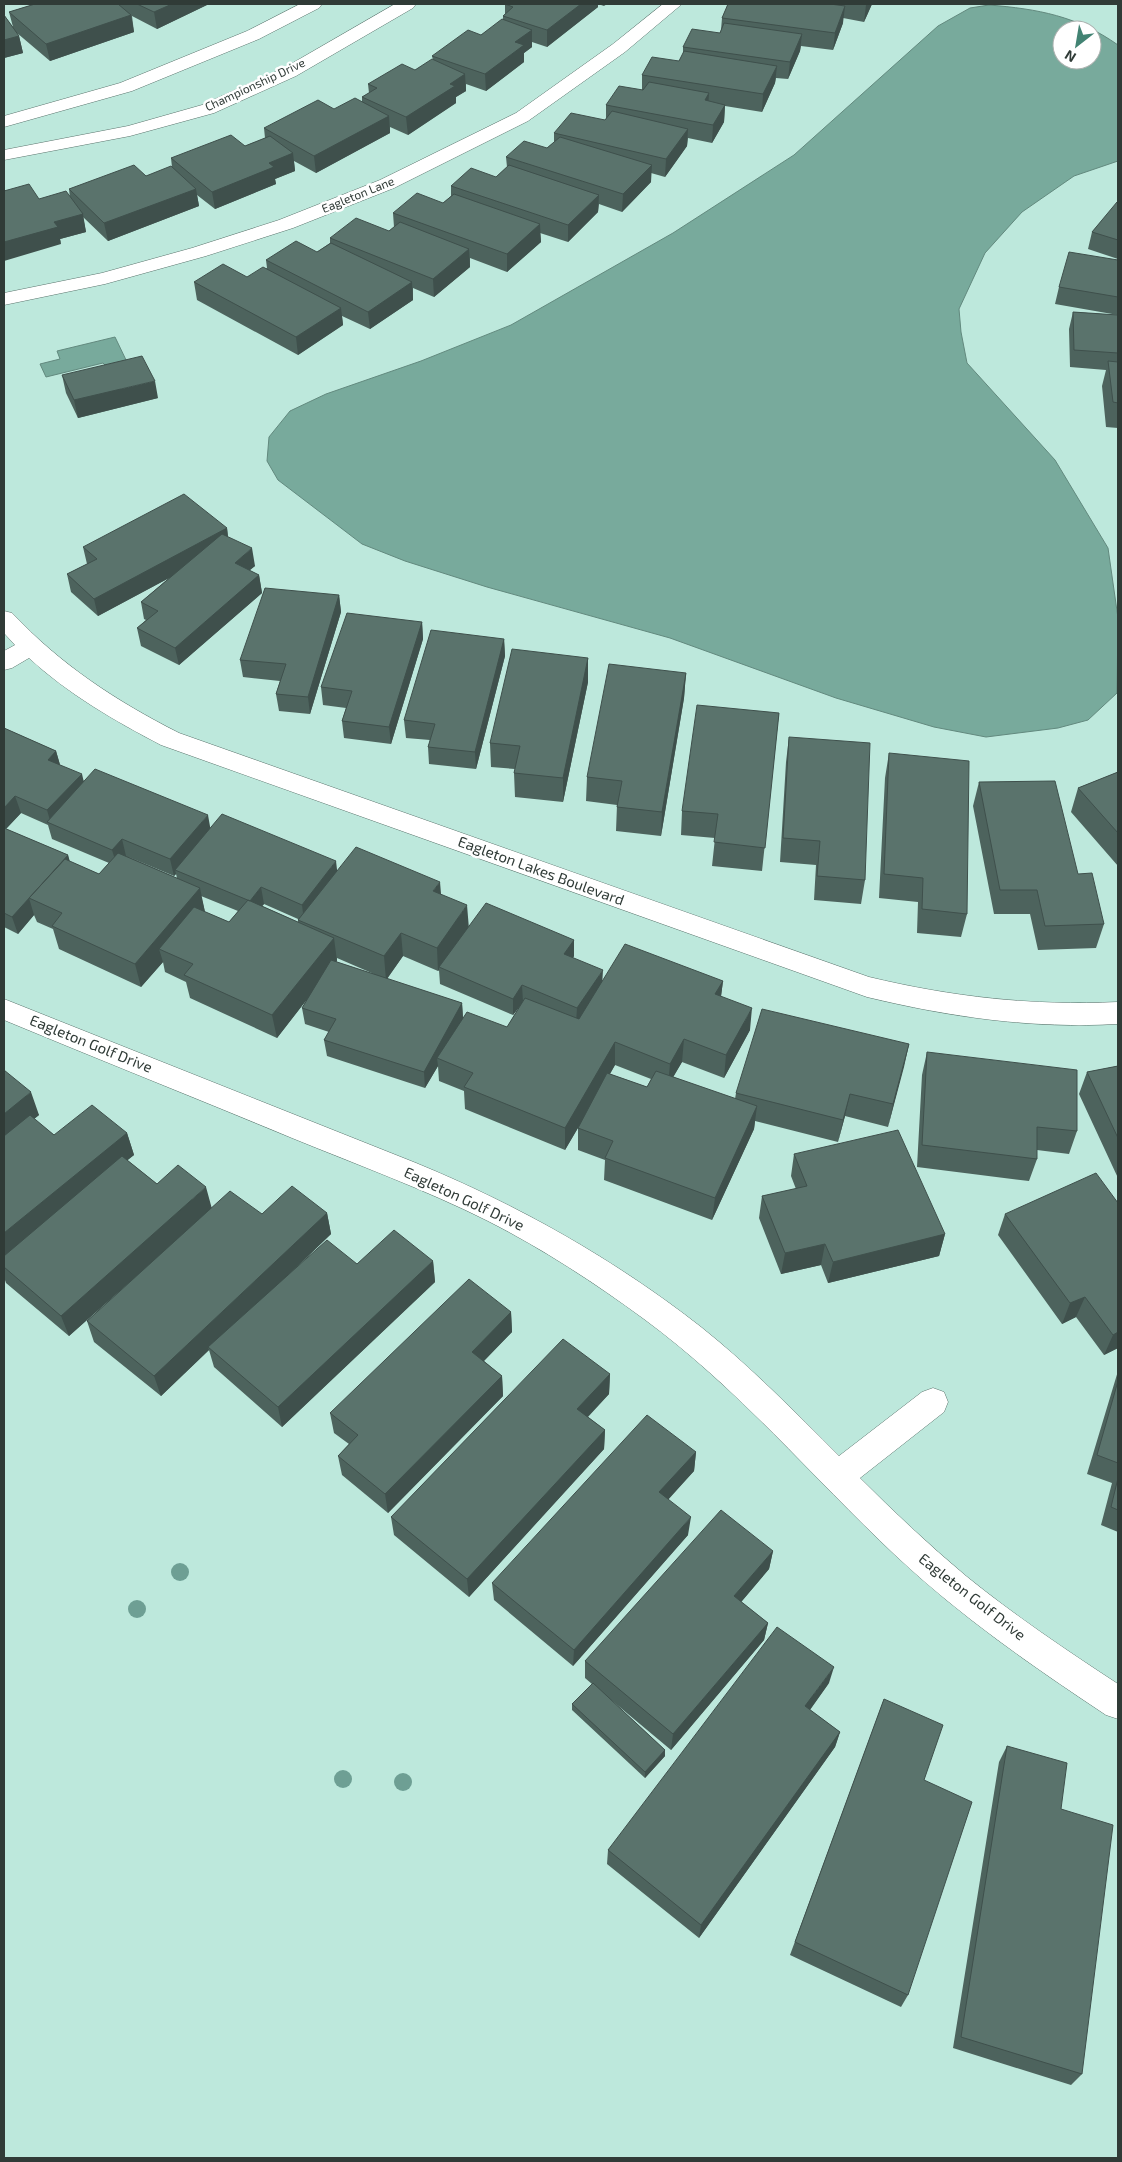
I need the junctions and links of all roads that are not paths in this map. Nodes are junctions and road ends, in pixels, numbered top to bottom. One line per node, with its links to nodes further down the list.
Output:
1 (313, 4): 4 (street)
2 (407, 4): 5 (street, Championship Drive)
3 (674, 4): 6 (street, Eagleton Lane)
4 (4, 122)
5 (4, 155)
6 (4, 300)
7 (4, 619): 8 (street, Eagleton Lakes Boulevard)
8 (29, 647): 9 (street); 11 (street, Eagleton Lakes Boulevard)
9 (4, 662)
10 (4, 1009): 13 (street, Eagleton Golf Drive)
11 (1118, 1013)
12 (933, 1402): 13 (street)
13 (837, 1477): 14 (street, Eagleton Golf Drive)
14 (1118, 1703)

